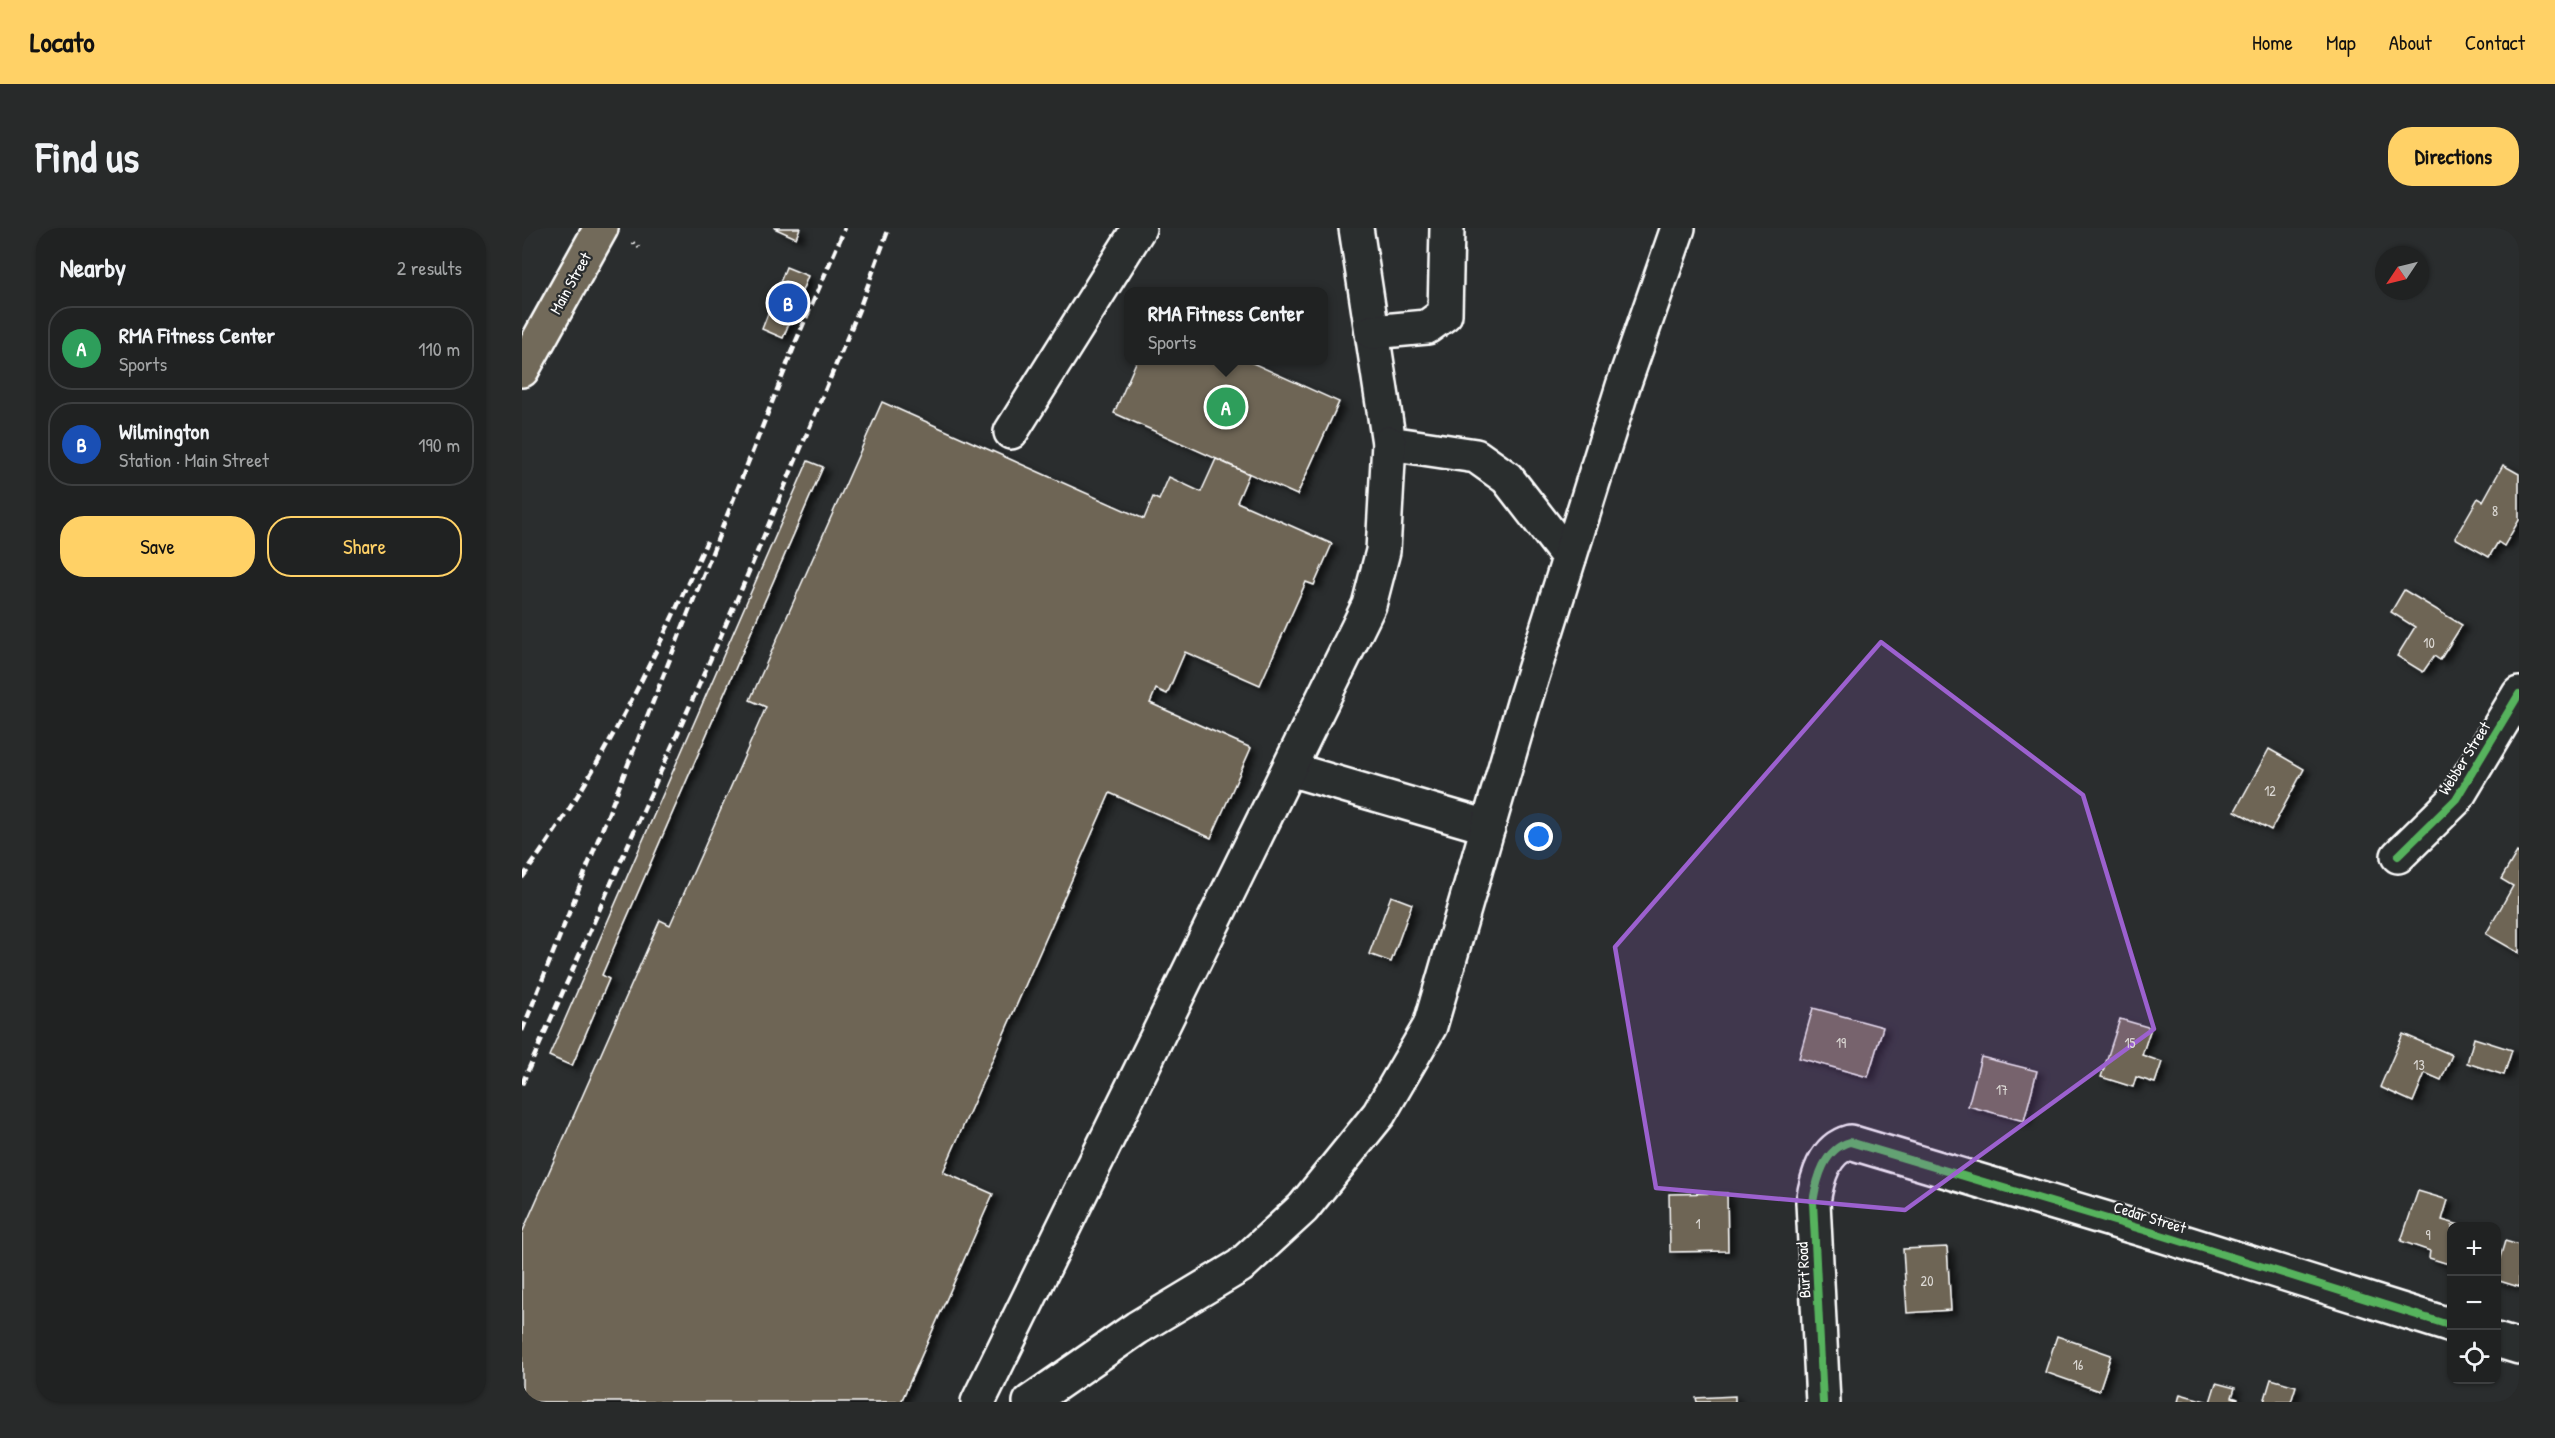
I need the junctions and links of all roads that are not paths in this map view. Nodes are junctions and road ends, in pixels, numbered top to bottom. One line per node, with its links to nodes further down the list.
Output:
1 (601, 228): 7 (main road, Main Street)
2 (1139, 228): 8 (street)
3 (1356, 228): 6 (street)
4 (1448, 228): 6 (street)
5 (1678, 228): 10 (street)
6 (1372, 332): 9 (street)
7 (522, 370)
8 (1011, 432)
9 (1389, 443): 10 (street); 12 (street)
10 (1569, 558): 13 (street)
11 (2519, 694): 14 (street, Webber Street)
12 (1289, 769): 13 (street); 19 (street)
13 (1488, 827): 20 (street)
14 (2398, 856)
15 (1840, 1144): 16 (street, Cedar Street); 21 (street, Burt Road)
16 (2447, 1325)
17 (2501, 1342): 18 (street)
18 (2519, 1347)
19 (978, 1402)
20 (1030, 1402)
21 (1823, 1402)

